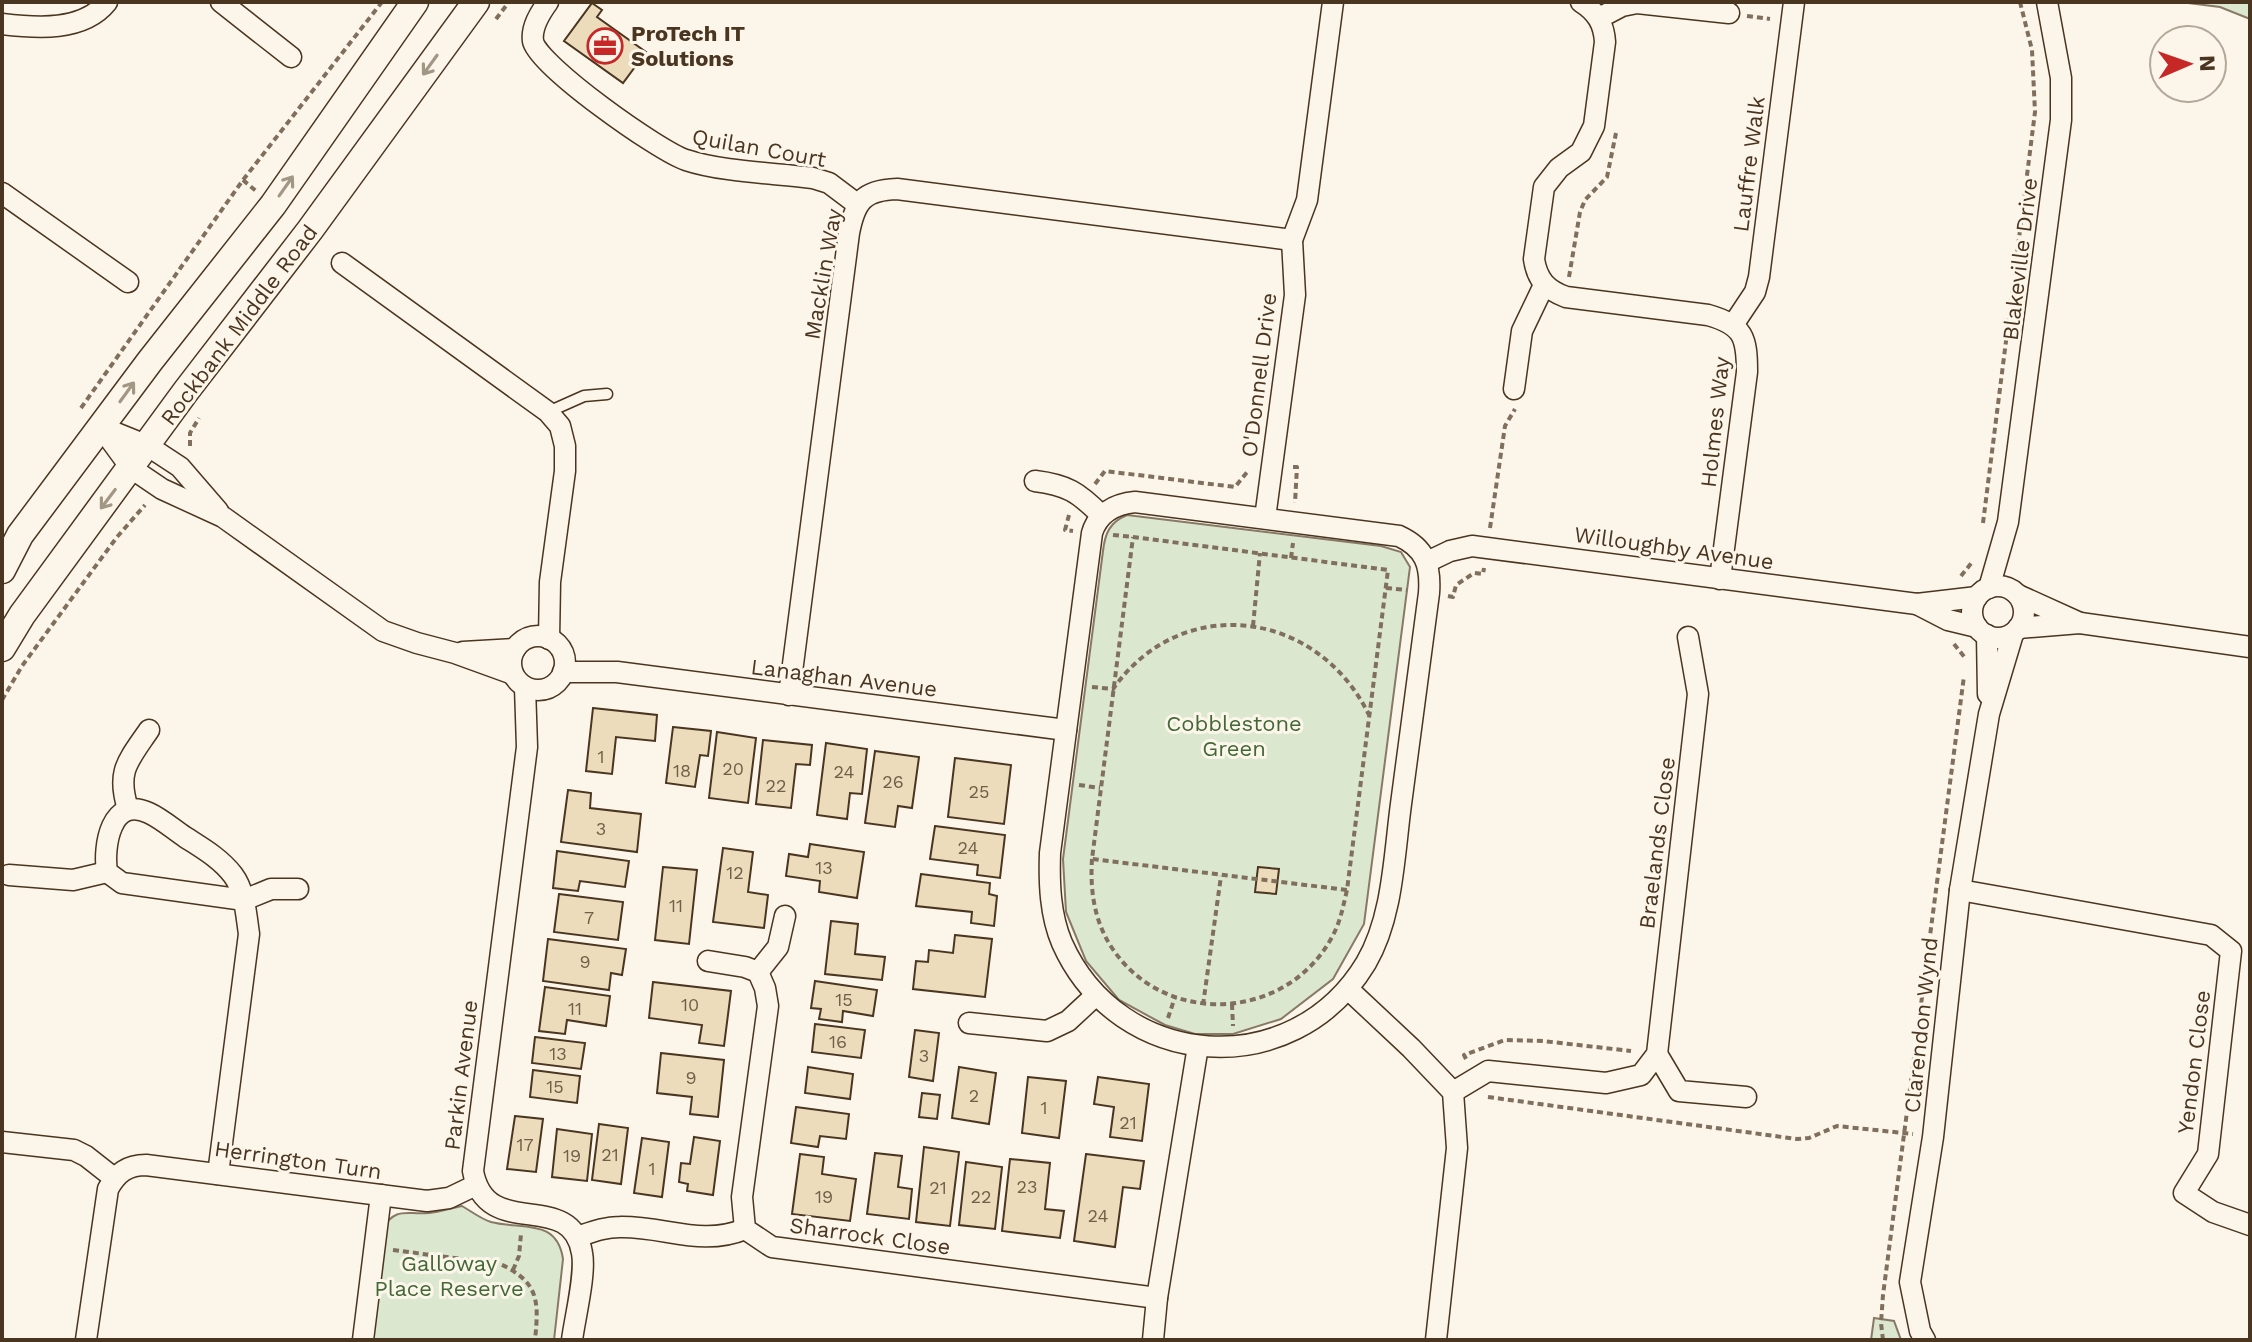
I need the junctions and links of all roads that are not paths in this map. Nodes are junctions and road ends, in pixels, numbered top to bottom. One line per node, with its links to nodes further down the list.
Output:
1 (107, 2): 12 (street)
2 (221, 2): 13 (street)
3 (415, 2): 24 (street, Rockbank Middle Road, one-way to 3)
4 (476, 2): 25 (street, Rockbank Middle Road, one-way to 25)
5 (548, 2): 15 (street, Quilan Court)
6 (1333, 2): 16 (street, O'Donnell Drive)
7 (1581, 2): 11 (street)
8 (2047, 2): 31 (street, Blakeville Drive)
9 (1793, 12): 20 (street, Lauffre Walk)
10 (1729, 13): 11 (street)
11 (1599, 18): 19 (street)
12 (2, 24)
13 (291, 57)
14 (2, 193): 18 (street)
15 (857, 204): 16 (street, Macklin Way); 48 (street, Macklin Way)
16 (1292, 240): 30 (street, O'Donnell Drive)
17 (342, 263): 23 (street)
18 (128, 282)
19 (1544, 285): 20 (street, Holmes Way); 21 (street)
20 (1733, 325): 34 (street, Holmes Way)
21 (1514, 389)
22 (607, 394): 23 (lane)
23 (548, 412): 44 (street)
24 (101, 427): 25 (street, Lanaghan Avenue); 26 (street, Lanaghan Avenue); 33 (street, Rockbank Middle Road)
25 (148, 446): 26 (street, Rockbank Middle Road); 29 (street, Lanaghan Avenue)
26 (131, 468): 29 (street, Lanaghan Avenue); 43 (street, Rockbank Middle Road, one-way to 43)
27 (1035, 481): 28 (street)
28 (1101, 515): 30 (street); 51 (street)
29 (223, 517): 45 (street, Lanaghan Avenue)
30 (1265, 518): 32 (street)
31 (2008, 522): 35 (street, Blakeville Drive); 36 (street, Blakeville Drive)
32 (1427, 562): 34 (street, Willoughby Avenue); 64 (street)
33 (2, 570)
34 (1720, 579): 37 (street, Willoughby Avenue)
35 (1983, 592): 36 (street); 37 (street, Willoughby Avenue); 39 (street)
36 (2014, 592): 38 (street); 40 (street)
37 (1917, 604): 39 (street, Willoughby Avenue)
38 (2080, 623): 40 (street); 42 (street)
39 (1982, 631): 40 (street); 49 (street, Clarendon Wynd)
40 (2016, 631): 49 (street, Clarendon Wynd)
41 (1688, 637): 68 (street, Braelands Close)
42 (2250, 647)
43 (2, 648)
44 (544, 650): 45 (street, Lanaghan Avenue); 46 (street, Parkin Avenue); 47 (street); 48 (street, Lanaghan Avenue)
45 (455, 653): 46 (street, Lanaghan Avenue)
46 (519, 680): 47 (street, Lanaghan Avenue); 52 (street, Parkin Avenue)
47 (548, 688): 52 (street, Parkin Avenue)
48 (789, 695): 51 (street, Lanaghan Avenue)
49 (1989, 714): 57 (street, Clarendon Wynd)
50 (149, 730): 53 (street)
51 (1066, 730): 65 (street)
52 (527, 747): 74 (street, Parkin Avenue)
53 (128, 809): 54 (street); 58 (street)
54 (107, 872): 55 (street); 58 (street)
55 (9, 875)
56 (298, 889): 58 (street)
57 (1960, 890): 61 (street); 85 (street, Clarendon Wynd)
58 (244, 900): 72 (street)
59 (785, 916): 63 (street)
60 (2250, 942): 61 (street)
61 (2231, 951): 76 (street, Yendon Close)
62 (708, 961): 63 (street)
63 (758, 972): 77 (street)
64 (1348, 989): 67 (street); 69 (street)
65 (1096, 995): 66 (street); 67 (street)
66 (969, 1023)
67 (1198, 1046): 79 (street)
68 (1651, 1054): 69 (street); 70 (street)
69 (1453, 1092): 84 (street)
70 (1746, 1097)
71 (2, 1142): 73 (street)
72 (218, 1174): 73 (street, Herrington Turn); 75 (street, Herrington Turn)
73 (114, 1178): 80 (street)
74 (476, 1185): 75 (street, Herrington Turn); 78 (street)
75 (381, 1195): 81 (street)
76 (2250, 1225)
77 (745, 1229): 78 (street); 79 (street, Sharrock Close)
78 (577, 1237): 82 (street)
79 (1157, 1298): 83 (street)
80 (86, 1340)
81 (363, 1340)
82 (572, 1340)
83 (1153, 1340)
84 (1436, 1340)
85 (1925, 1340)

